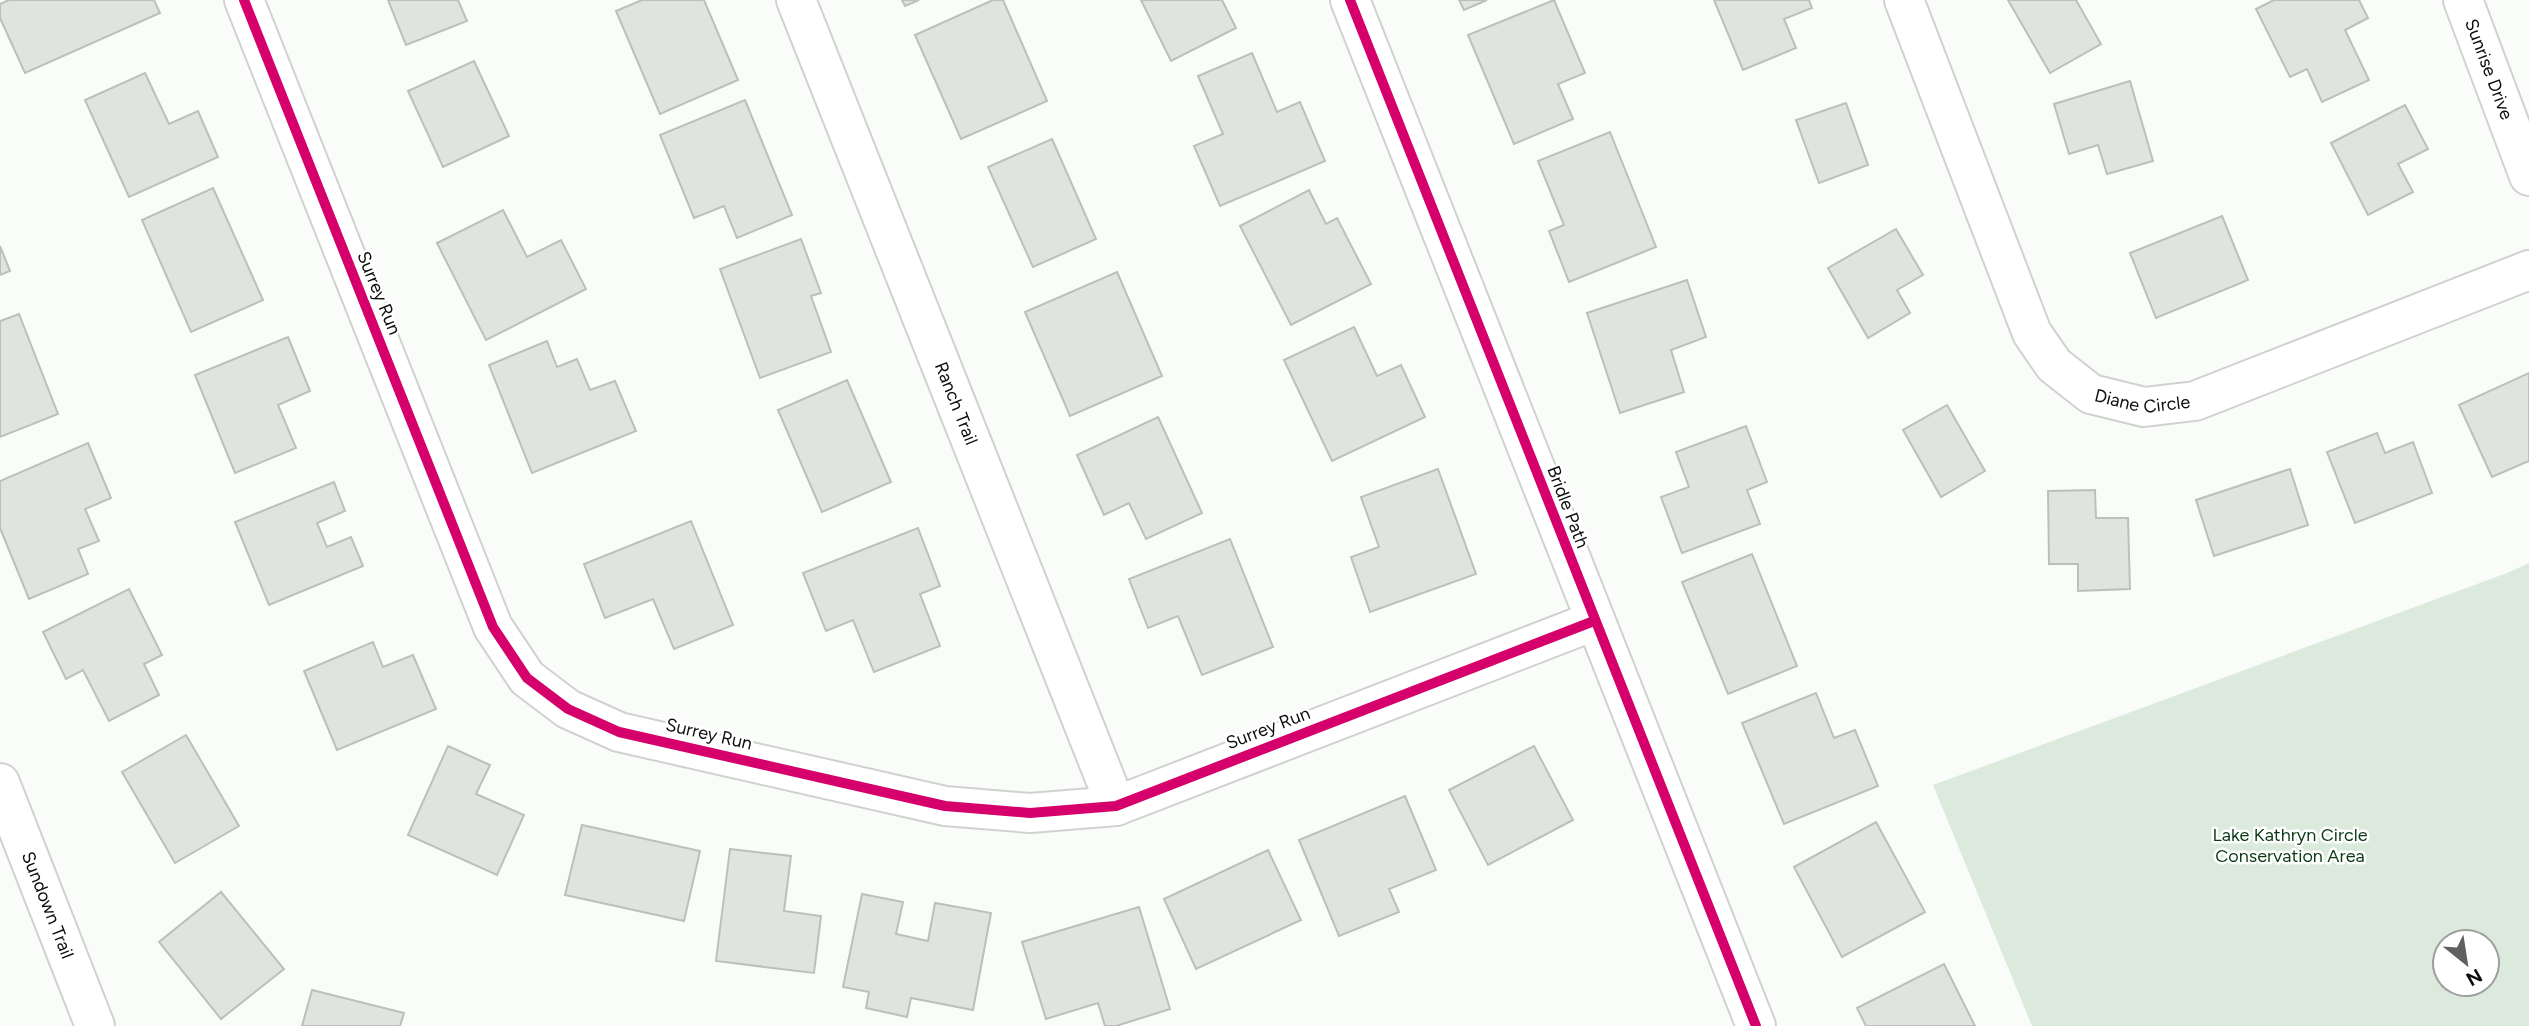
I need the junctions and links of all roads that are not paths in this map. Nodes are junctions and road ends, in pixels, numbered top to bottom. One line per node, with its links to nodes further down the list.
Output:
1 (244, 0): 10 (street, Surrey Run)
2 (796, 0): 10 (street, Ranch Trail)
3 (1350, 0): 8 (street, Bridle Path)
4 (1904, 0): 7 (street, Diane Circle)
5 (2463, 0): 6 (street, Sunrise Drive)
6 (2529, 176)
7 (2529, 270)
8 (1594, 621): 10 (street, Surrey Run); 12 (street, Bridle Path)
9 (0, 783): 11 (street, Sundown Trail)
10 (1116, 806)
11 (95, 1026)
12 (1756, 1026)

